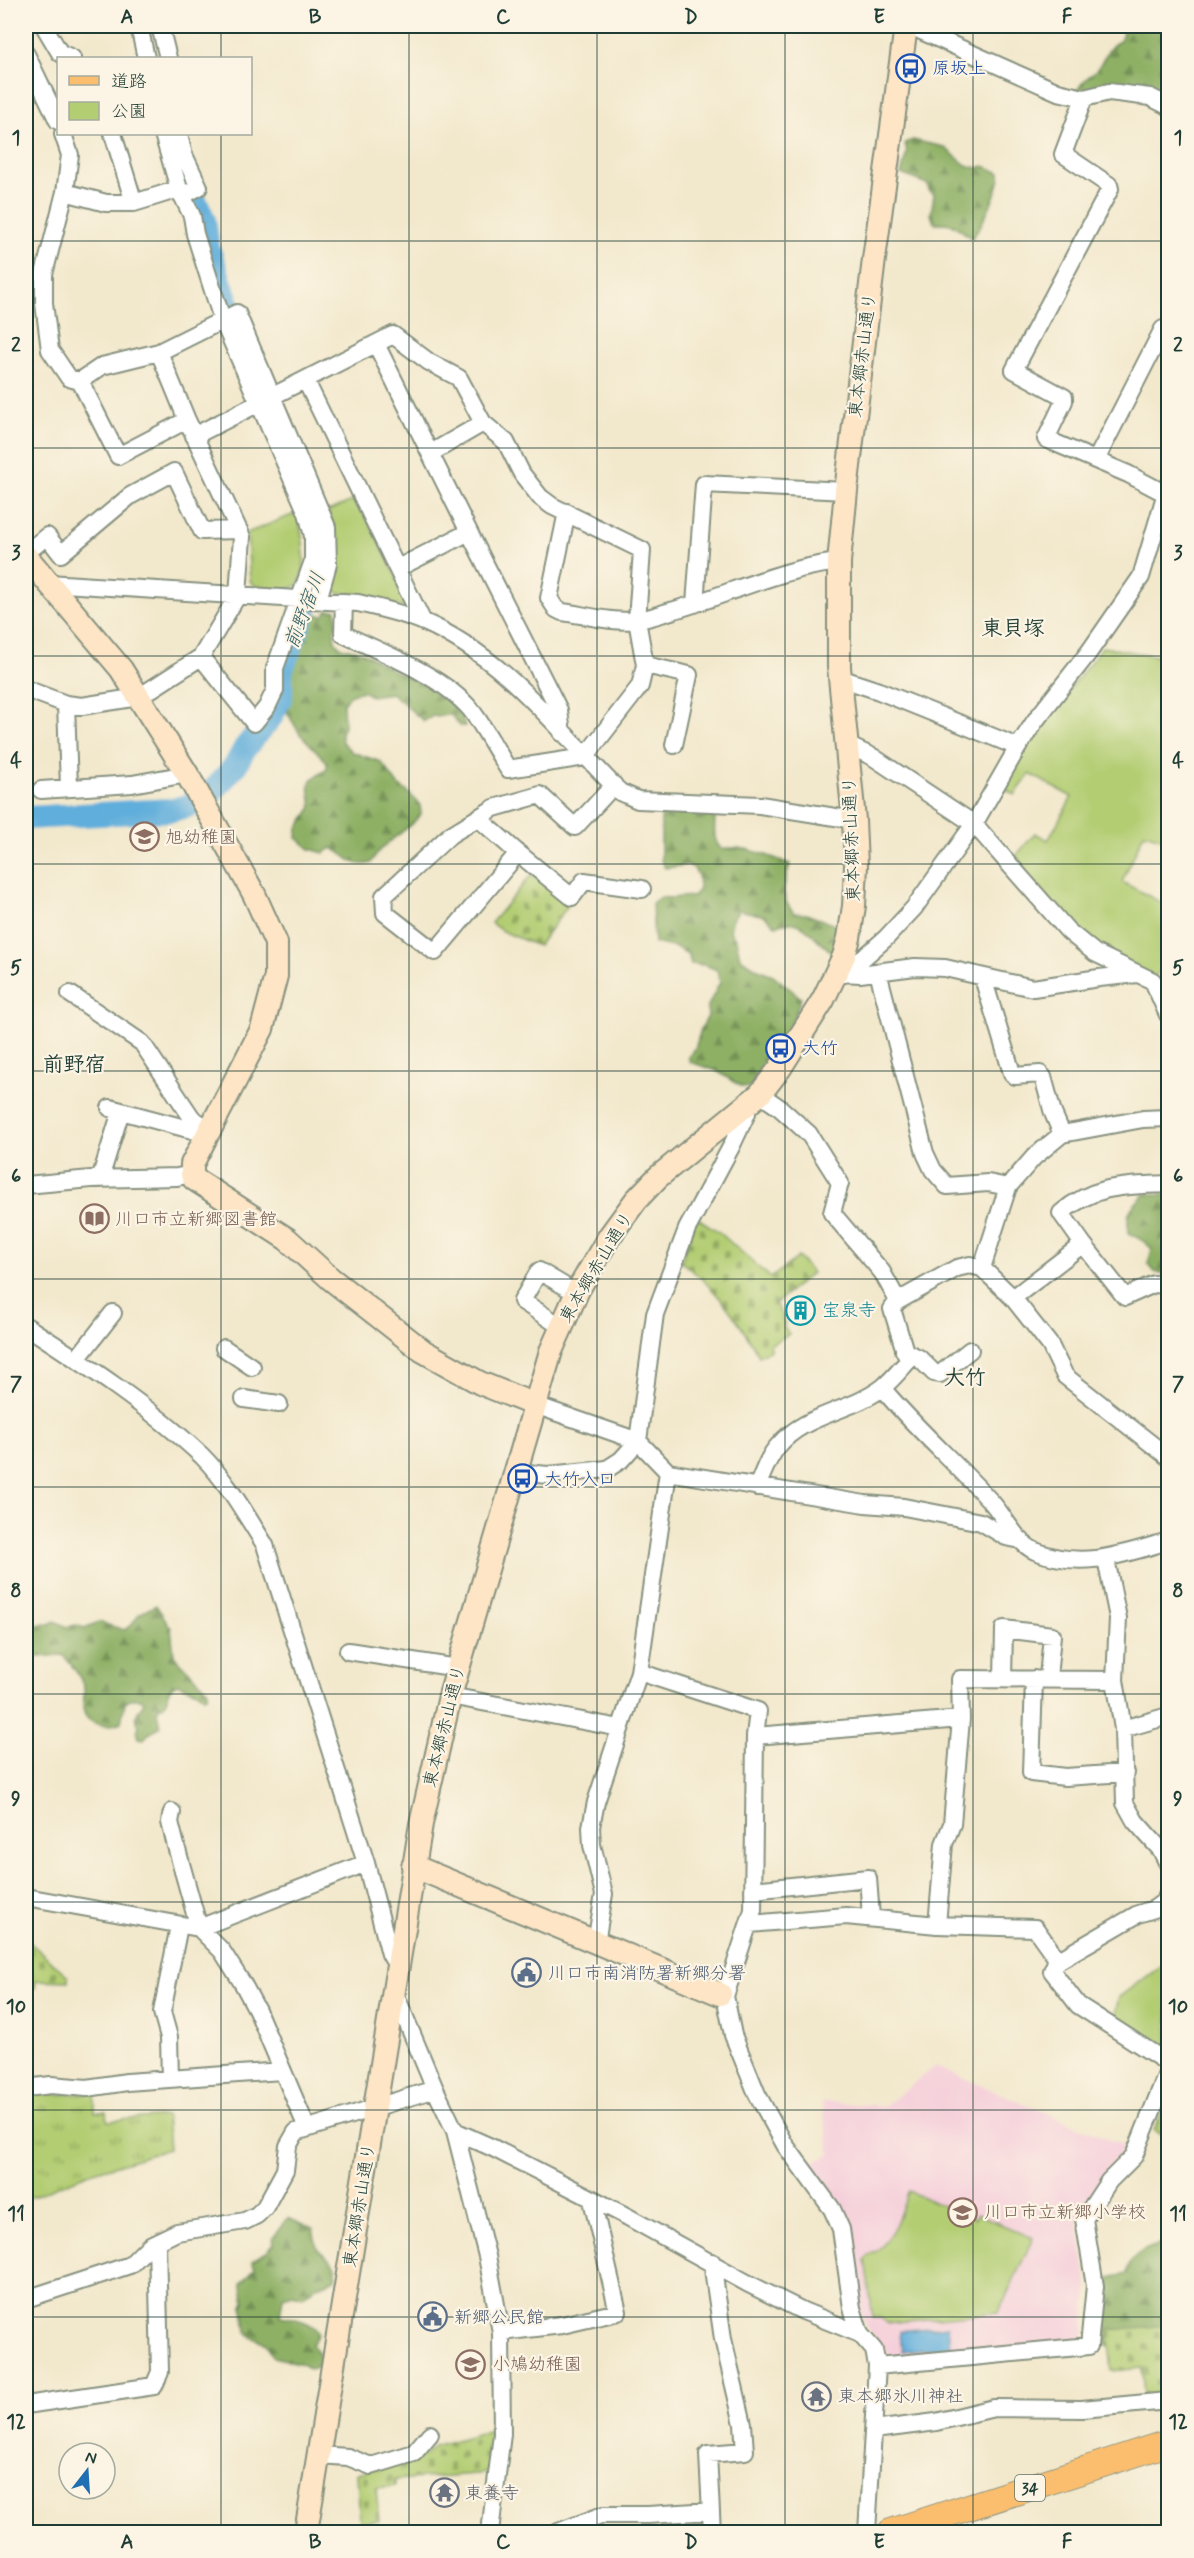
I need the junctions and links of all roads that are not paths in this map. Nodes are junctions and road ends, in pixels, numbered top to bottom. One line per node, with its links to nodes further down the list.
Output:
1 (44, 26): 6 (street)
2 (139, 26): 7 (street)
3 (160, 26): 8 (street)
4 (908, 26): 9 (street); 32 (street, 東本郷赤山通り)
5 (26, 54): 11 (street)
6 (70, 57)
7 (146, 57)
8 (168, 57)
9 (1084, 98): 10 (street); 30 (street)
10 (1168, 106)
11 (57, 120)
12 (63, 135): 16 (street)
13 (113, 135): 18 (street)
14 (163, 135): 17 (street)
15 (179, 135): 17 (street)
16 (65, 192): 18 (street); 23 (street)
17 (180, 192): 18 (street); 19 (street)
18 (134, 203)
19 (222, 319): 22 (street); 25 (street)
20 (1168, 332): 30 (street)
21 (376, 344): 24 (street); 27 (street); 29 (street)
22 (159, 352): 23 (street); 26 (street)
23 (80, 381): 26 (street)
24 (306, 381): 25 (street); 38 (street)
25 (266, 399): 28 (street); 41 (street); 42 (street)
26 (187, 420): 28 (street)
27 (483, 423): 29 (street); 33 (street)
28 (194, 436): 34 (street)
29 (430, 453): 35 (street)
30 (1096, 460): 31 (street)
31 (1167, 490): 56 (street)
32 (846, 491): 37 (street, 東本郷赤山通り); 44 (street)
33 (567, 513): 45 (street); 45 (street)
34 (239, 531): 36 (street); 40 (street)
35 (469, 532): 38 (street); 53 (street)
36 (26, 555): 39 (street)
37 (840, 562): 44 (street); 49 (street, 東本郷赤山通り)
38 (398, 568): 46 (street)
39 (48, 583): 40 (street); 51 (street)
40 (238, 595): 41 (street); 47 (street)
41 (300, 598): 42 (street); 47 (street)
42 (318, 600): 43 (street)
43 (344, 602): 46 (street); 57 (street)
44 (695, 604): 45 (street)
45 (637, 620): 48 (street)
46 (423, 622): 53 (street)
47 (201, 657): 51 (street)
48 (645, 665): 54 (street); 57 (street)
49 (840, 678): 55 (street, 東本郷赤山通り); 56 (street)
50 (26, 689): 52 (street)
51 (139, 697): 52 (street); 58 (street)
52 (66, 704): 60 (street)
53 (562, 733): 57 (street)
54 (674, 745)
55 (847, 745): 63 (street, 東本郷赤山通り); 64 (street)
56 (1017, 747): 64 (street)
57 (585, 757): 59 (street)
58 (187, 774): 60 (street); 75 (street)
59 (614, 785): 62 (street); 63 (street)
60 (69, 788): 61 (street)
61 (40, 790)
62 (478, 818): 65 (street); 65 (street)
63 (854, 820): 68 (street, 東本郷赤山通り)
64 (974, 824): 68 (street); 69 (street)
65 (518, 853): 66 (street)
66 (642, 889)
67 (878, 972): 68 (street); 70 (street); 81 (street)
68 (841, 973): 73 (street, 東本郷赤山通り)
69 (1140, 974): 70 (street); 72 (street)
70 (983, 978): 76 (street)
71 (70, 994): 75 (street)
72 (1168, 1015)
73 (754, 1098): 85 (street, 東本郷赤山通り); 87 (street); 100 (street)
74 (1168, 1118): 76 (street)
75 (209, 1132): 77 (street); 78 (street)
76 (1062, 1134): 81 (street)
77 (192, 1174): 78 (street); 99 (street)
78 (100, 1179): 80 (street)
79 (1168, 1184): 82 (street)
80 (26, 1185)
81 (1008, 1187): 83 (street)
82 (1083, 1244): 84 (street); 86 (street)
83 (982, 1268): 86 (street); 87 (street)
84 (1168, 1285)
85 (576, 1293): 90 (street, 東本郷赤山通り); 90 (street)
86 (1012, 1298): 101 (street)
87 (898, 1301): 93 (street)
88 (113, 1313): 94 (street)
89 (26, 1326): 94 (street)
90 (560, 1326): 99 (street, 東本郷赤山通り)
91 (224, 1348): 95 (street)
92 (970, 1350): 93 (street)
93 (904, 1351): 96 (street)
94 (77, 1359): 122 (street)
95 (252, 1367)
96 (882, 1388): 104 (street); 105 (street)
97 (244, 1399): 98 (street)
98 (279, 1404)
99 (534, 1405): 100 (street); 102 (street, 東本郷赤山通り)
100 (638, 1441): 102 (street); 103 (street)
101 (1168, 1457)
102 (516, 1472): 109 (street, 東本郷赤山通り)
103 (668, 1472): 104 (street); 110 (street)
104 (758, 1487): 105 (street)
105 (1021, 1540): 107 (street)
106 (1168, 1541): 107 (street)
107 (1106, 1559): 113 (street)
108 (348, 1651): 109 (street)
109 (458, 1668): 114 (street, 東本郷赤山通り)
110 (639, 1672): 117 (street); 119 (street)
111 (1003, 1679): 112 (street); 112 (street); 116 (street)
112 (1041, 1679): 113 (street); 120 (street)
113 (1115, 1680): 118 (street)
114 (450, 1696): 117 (street); 124 (street, 東本郷赤山通り)
115 (1168, 1716): 118 (street)
116 (961, 1719): 119 (street); 130 (street)
117 (620, 1728): 133 (street)
118 (1123, 1729): 120 (street)
119 (755, 1736): 125 (street)
120 (1125, 1773): 123 (street)
121 (172, 1812): 132 (street)
122 (366, 1863): 132 (street); 135 (street)
123 (1168, 1864)
124 (413, 1866): 133 (street); 135 (street, 東本郷赤山通り)
125 (753, 1890): 128 (street); 129 (street)
126 (1168, 1894): 134 (street)
127 (26, 1897): 131 (street)
128 (871, 1917): 129 (street); 130 (street)
129 (750, 1924): 137 (street)
130 (937, 1925): 134 (street)
131 (179, 1926): 132 (street); 141 (street)
132 (199, 1928): 140 (street)
133 (597, 1943): 137 (street)
134 (1056, 1962): 138 (street)
135 (397, 1966): 136 (street, 東本郷赤山通り)
136 (394, 1990): 143 (street); 144 (street, 東本郷赤山通り)
137 (722, 1995): 152 (street)
138 (1168, 2062)
139 (1168, 2071): 153 (street)
140 (282, 2072): 141 (street); 145 (street)
141 (170, 2079): 142 (street)
142 (26, 2088)
143 (435, 2089): 144 (street); 146 (street)
144 (375, 2107): 145 (street); 159 (street, 東本郷赤山通り)
145 (307, 2128): 148 (street)
146 (455, 2131): 147 (street); 151 (street)
147 (592, 2200): 149 (street); 151 (street)
148 (158, 2242): 150 (street); 155 (street)
149 (712, 2262): 152 (street); 160 (street)
150 (26, 2299)
151 (501, 2332): 162 (street)
152 (860, 2334): 153 (street)
153 (877, 2366): 156 (street)
154 (1168, 2401): 156 (street)
155 (26, 2405)
156 (874, 2430): 165 (street)
157 (430, 2434): 159 (street)
158 (1168, 2443): 166 (main road, 34)
159 (318, 2455): 161 (street, 東本郷赤山通り)
160 (711, 2511): 163 (street); 164 (street)
161 (306, 2532)
162 (489, 2532)
163 (558, 2532)
164 (712, 2532)
165 (867, 2532)
166 (891, 2532)

